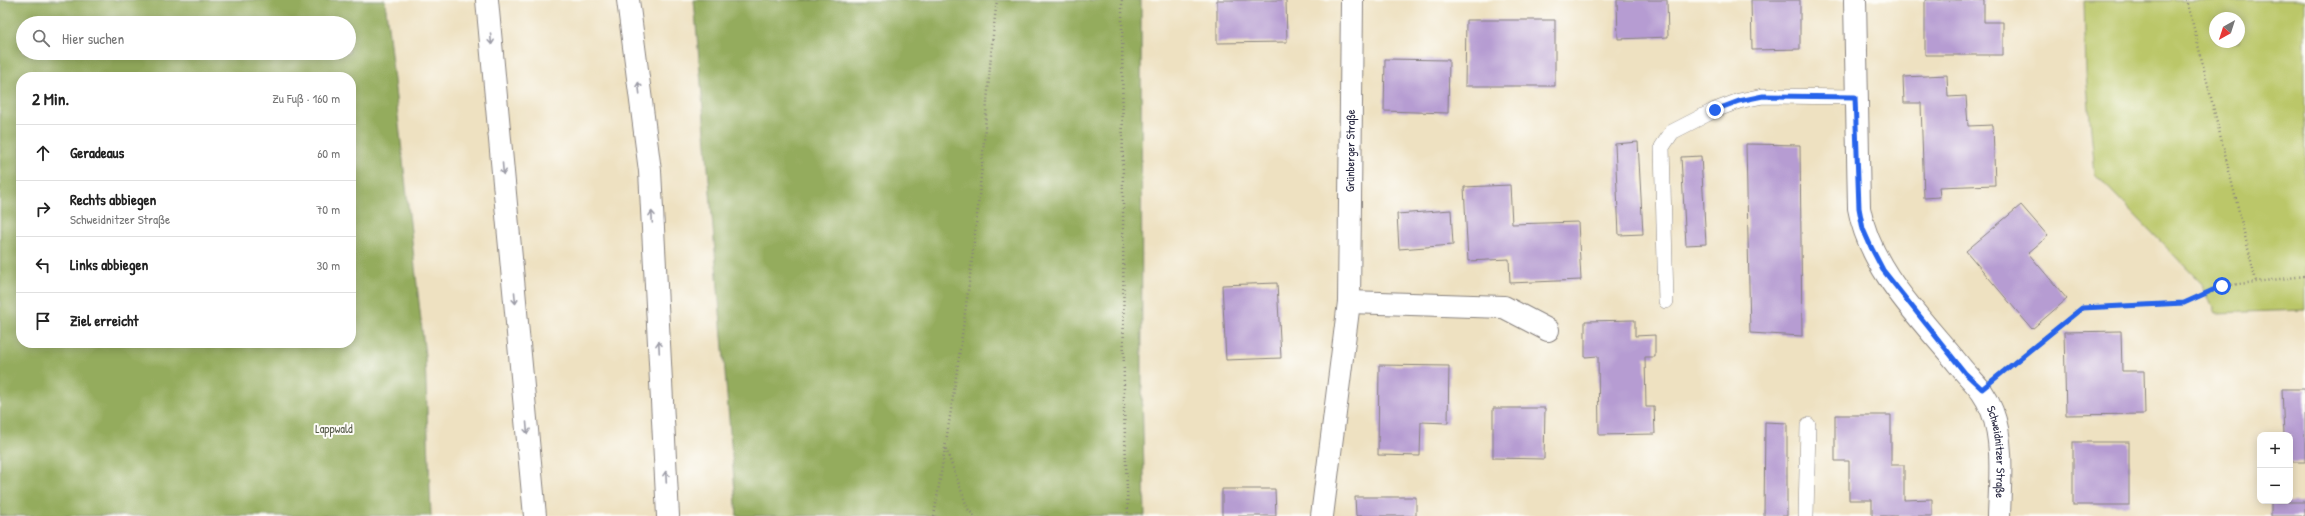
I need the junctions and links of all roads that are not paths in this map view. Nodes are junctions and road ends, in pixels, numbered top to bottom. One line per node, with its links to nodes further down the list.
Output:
1 (487, 0): 10 (main road, one-way to 10)
2 (628, 0): 11 (main road, one-way to 2)
3 (1352, 0): 7 (main road, Grünberger Straße)
4 (1855, 0): 5 (main road, Schweidnitzer Straße)
5 (1855, 97): 6 (lane); 14 (main road, Schweidnitzer Straße)
6 (1666, 301)
7 (1349, 302): 8 (main road); 12 (main road, Grünberger Straße)
8 (1548, 330)
9 (1808, 425): 13 (lane)
10 (535, 516)
11 (668, 516)
12 (1322, 516)
13 (1806, 516)
14 (1999, 516)

